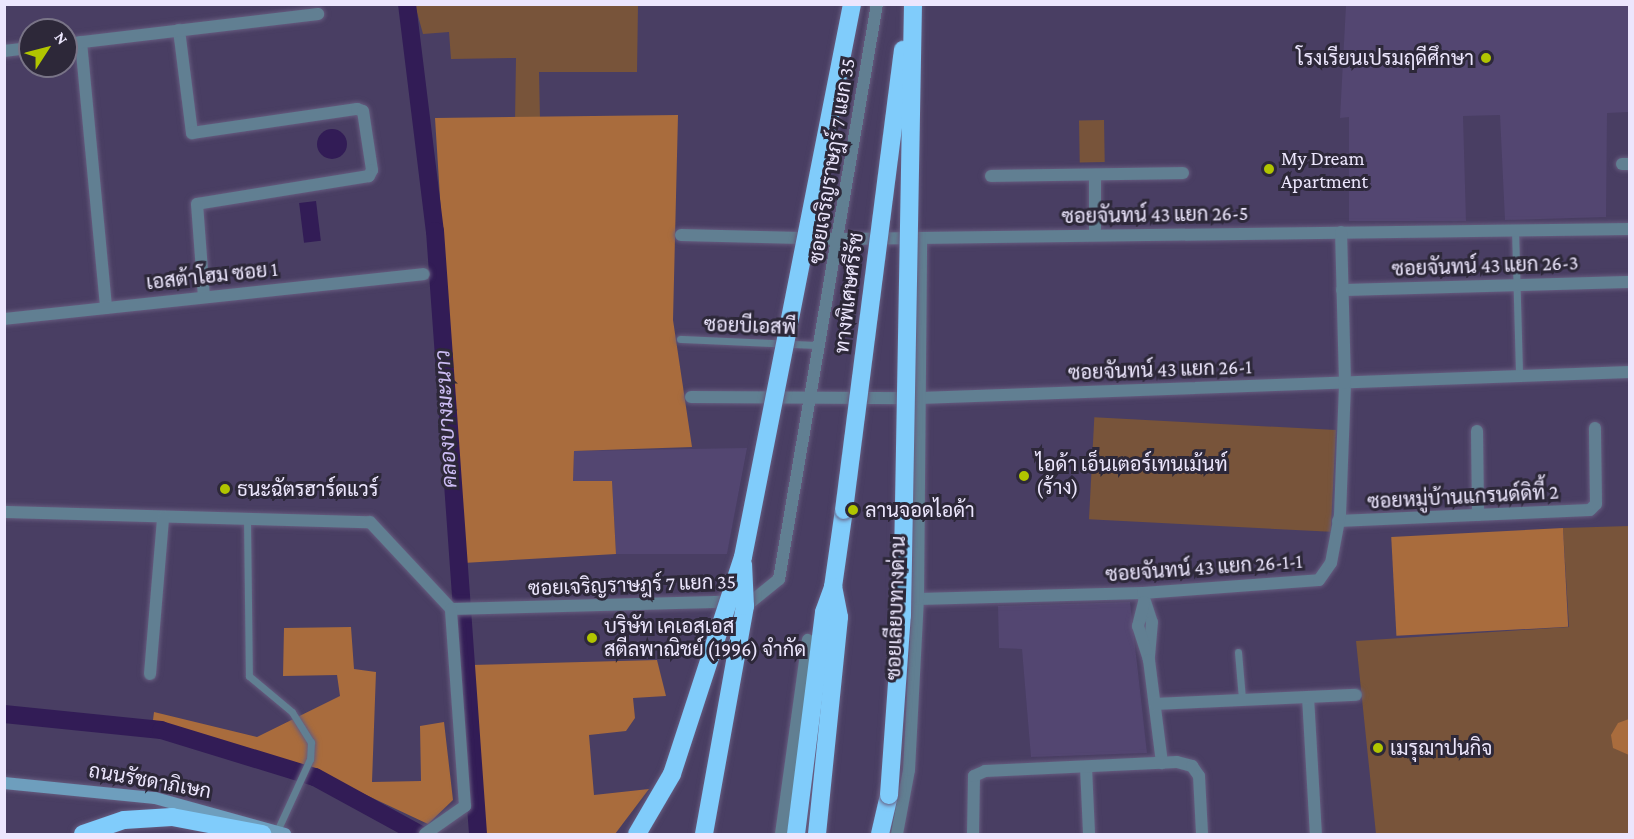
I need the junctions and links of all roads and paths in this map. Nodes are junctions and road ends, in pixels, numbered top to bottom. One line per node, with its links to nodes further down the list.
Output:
1 (852, 4): 41 (highway, bridge)
2 (877, 4): 18 (street, ซอยเจริญราษฎร์ 7 แยก 35)
3 (908, 4): 42 (highway, ทางพิเศษศรีรัช, bridge)
4 (913, 4): 64 (highway, bridge)
5 (318, 14): 6 (street)
6 (179, 30): 8 (street); 23 (street)
7 (78, 42): 8 (street)
8 (81, 42): 24 (street)
9 (1183, 173): 10 (street)
10 (1095, 175): 11 (street); 15 (street)
11 (991, 176)
12 (1515, 229): 13 (street, ซอยจันทน์ 43 แยก 26-5); 14 (street, ซอยจันทน์ 43 แยก 26-5); 21 (lane)
13 (1629, 229)
14 (1341, 232): 15 (street, ซอยจันทน์ 43 แยก 26-5); 22 (street, ซอยจันทน์ 43 แยก 26-1-1)
15 (1095, 235): 17 (street, ซอยจันทน์ 43 แยก 26-5)
16 (681, 236): 18 (street, ซอยจันทน์ 43 แยก 26-5)
17 (921, 238): 18 (street, ซอยจันทน์ 43 แยก 26-5); 33 (street, ซอยเลียบทางด่วน)
18 (841, 239): 27 (street, ซอยเจริญราษฎร์ 7 แยก 35)
19 (424, 274): 23 (street, เอสต้าโฮม ซอย 1)
20 (1629, 282): 21 (street, ซอยจันทน์ 43 แยก 26-3)
21 (1517, 285): 22 (street, ซอยจันทน์ 43 แยก 26-3); 29 (lane)
22 (1342, 290): 30 (street, ซอยจันทน์ 43 แยก 26-1-1)
23 (204, 297): 24 (street, เอสต้าโฮม ซอย 1)
24 (105, 308): 25 (street, เอสต้าโฮม ซอย 1)
25 (4, 319)
26 (680, 339): 27 (lane, ซอยบีเอสพี)
27 (818, 345): 32 (street, ซอยเจริญราษฎร์ 7 แยก 35)
28 (1629, 372): 29 (street, ซอยจันทน์ 43 แยก 26-1)
29 (1519, 376): 30 (street, ซอยจันทน์ 43 แยก 26-1)
30 (1345, 383): 33 (street, ซอยจันทน์ 43 แยก 26-1); 40 (street, ซอยจันทน์ 43 แยก 26-1-1)
31 (691, 397): 32 (street, ซอยจันทน์ 43 แยก 26-1)
32 (809, 398): 33 (street, ซอยจันทน์ 43 แยก 26-1); 45 (street, ซอยเจริญราษฎร์ 7 แยก 35)
33 (920, 398): 44 (street, ซอยเลียบทางด่วน)
34 (1595, 428): 37 (street, ซอยหมู่บ้านแกรนด์ดิที้ 2)
35 (1477, 431): 37 (street)
36 (4, 512): 38 (street)
37 (1478, 515): 40 (street, ซอยหมู่บ้านแกรนด์ดิที้ 2)
38 (163, 518): 39 (street); 48 (street)
39 (247, 519): 45 (street); 57 (lane)
40 (1338, 521): 43 (street, ซอยจันทน์ 43 แยก 26-1-1)
41 (743, 556): 59 (highway, bridge); 60 (highway, bridge)
42 (833, 587): 62 (highway); 63 (highway)
43 (1144, 597): 44 (street, ซอยจันทน์ 43 แยก 26-1-1); 52 (street)
44 (918, 599): 65 (street, ซอยเลียบทางด่วน)
45 (457, 609): 56 (street)
46 (808, 640): 61 (street)
47 (1238, 652): 51 (lane)
48 (150, 674)
49 (1356, 694): 50 (street)
50 (1308, 698): 51 (street); 69 (street)
51 (1242, 699): 52 (street)
52 (1155, 704): 53 (street)
53 (1162, 763): 54 (street); 68 (street)
54 (1086, 767): 66 (street); 67 (street)
55 (4, 783): 57 (main road, ถนนรัชดาภิเษก)
56 (429, 832)
57 (275, 833): 58 (highway)
58 (83, 834)
59 (637, 834)
60 (704, 834)
61 (781, 834)
62 (796, 834)
63 (817, 834)
64 (880, 834)
65 (897, 834)
66 (974, 834)
67 (1089, 834)
68 (1202, 834)
69 (1316, 834)

